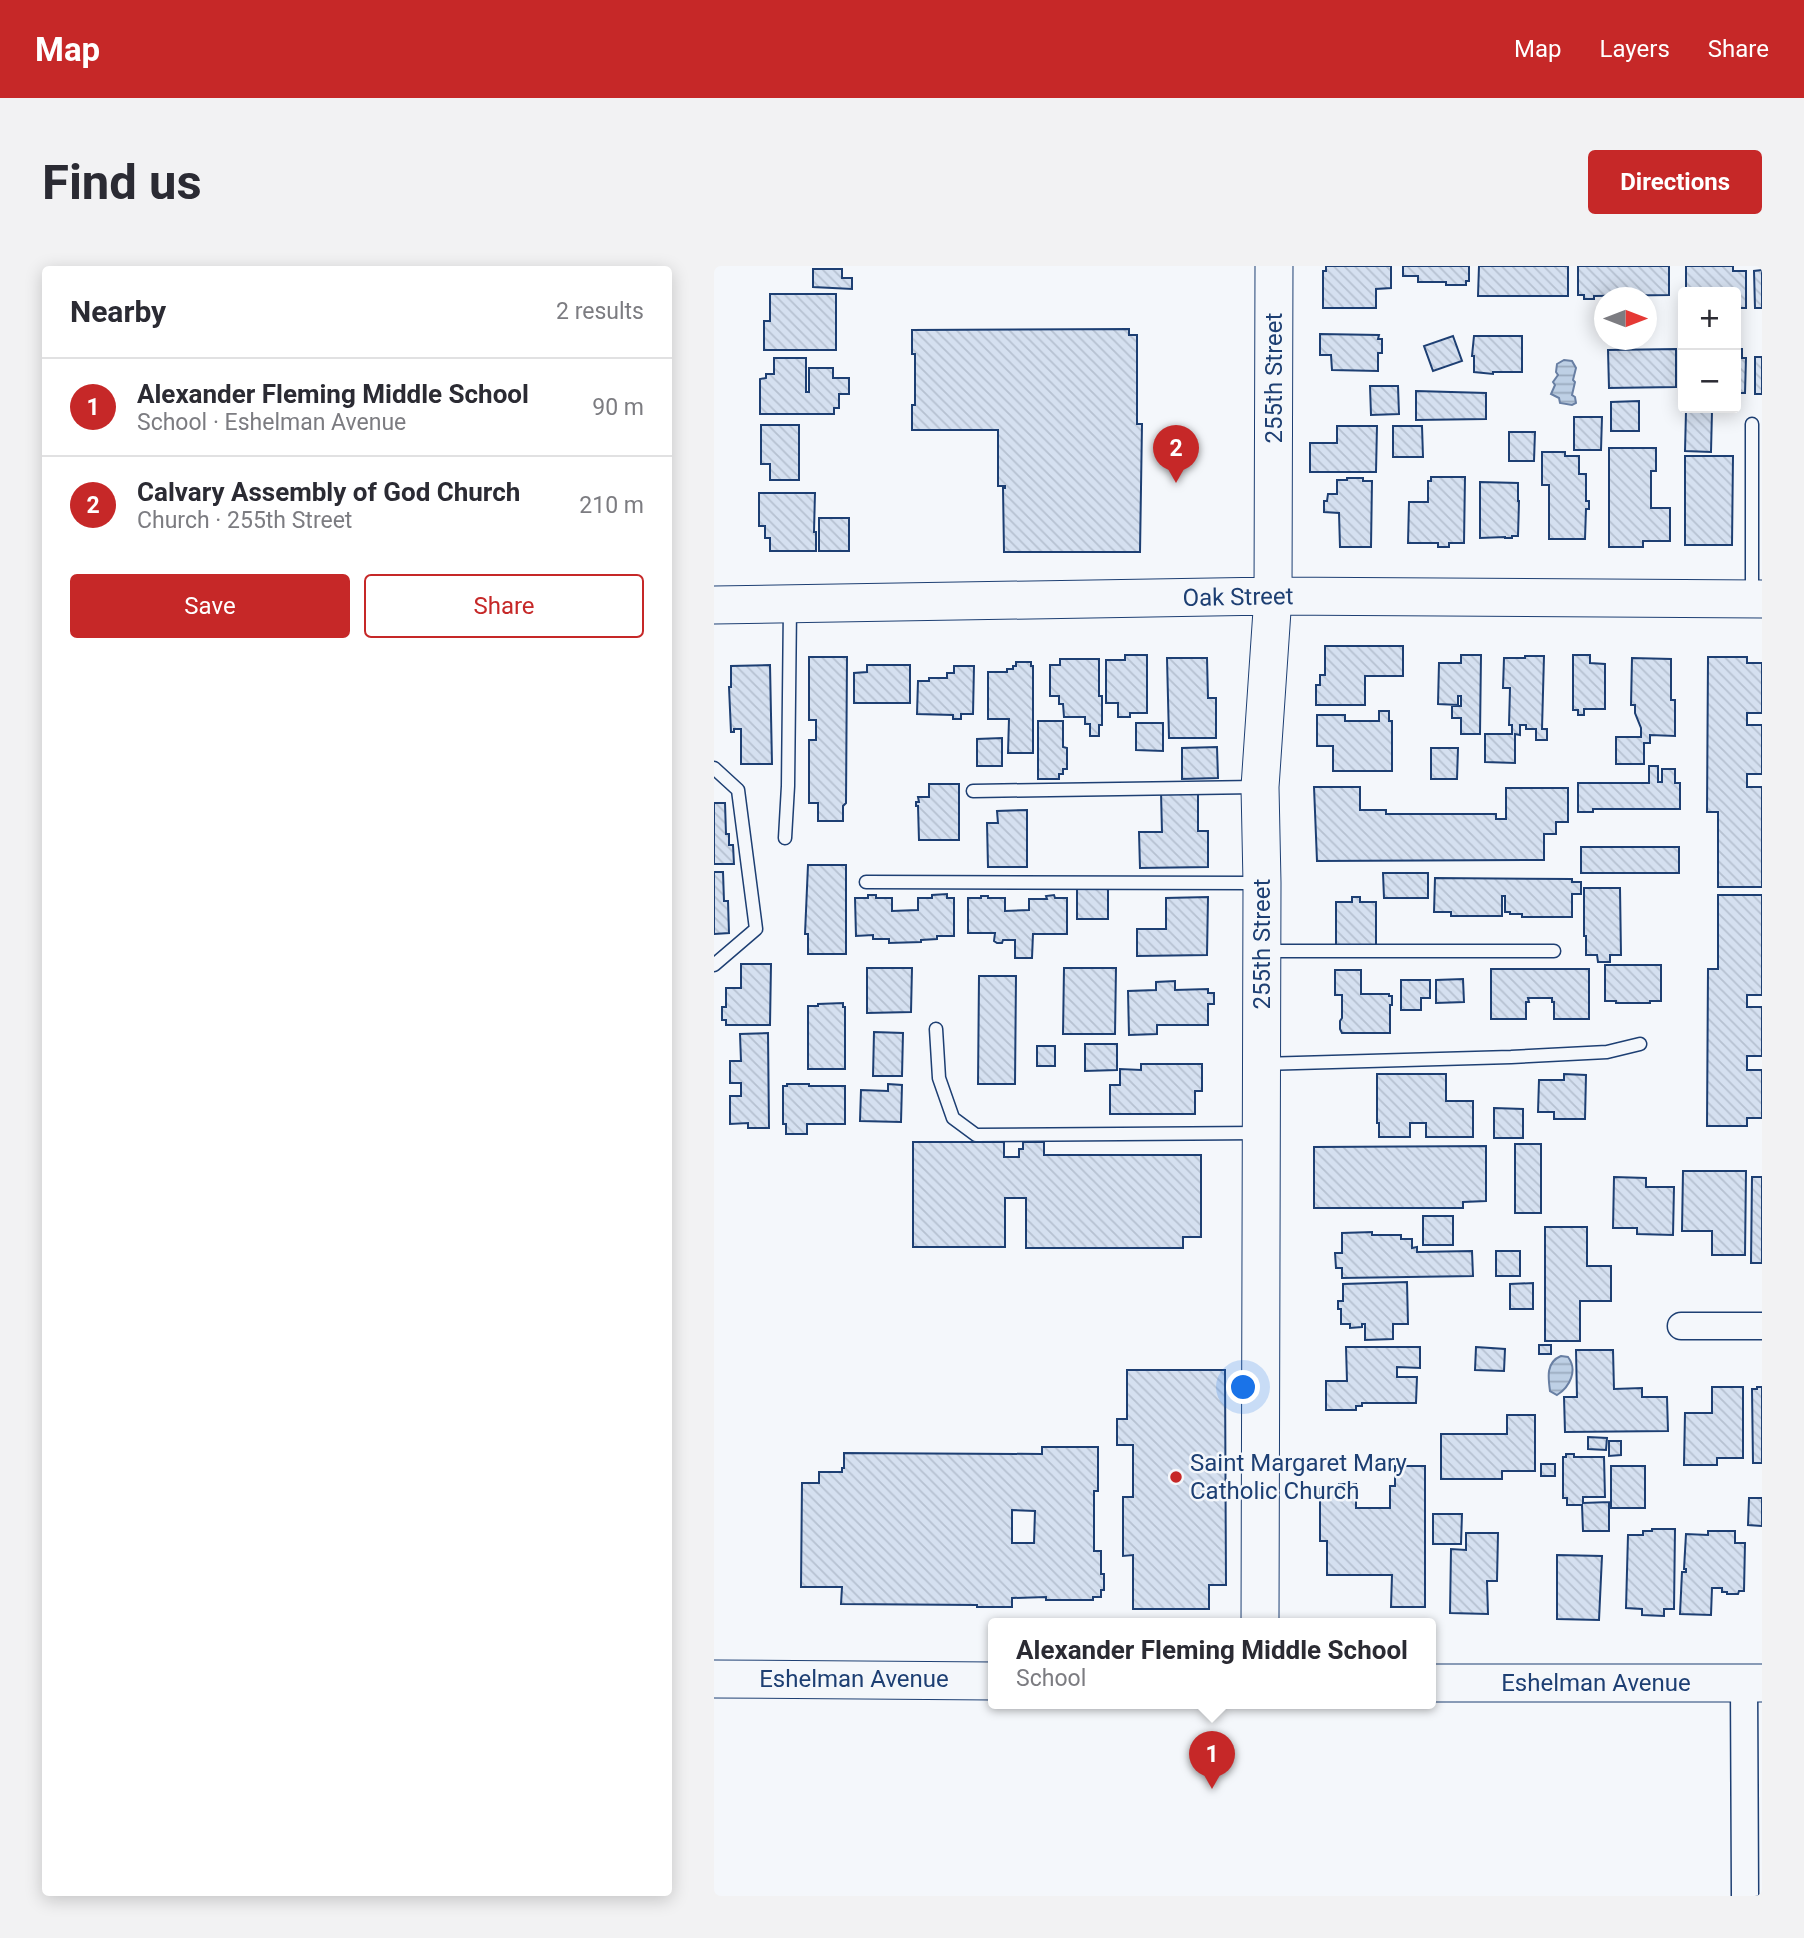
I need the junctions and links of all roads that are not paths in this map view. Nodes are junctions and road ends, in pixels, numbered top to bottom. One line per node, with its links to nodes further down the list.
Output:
1 (1274, 266): 3 (street, 255th Street)
2 (1752, 424): 4 (lane)
3 (1273, 596): 4 (street, Oak Street); 5 (street, Oak Street); 8 (street, 255th Street)
4 (1757, 599)
5 (790, 604): 6 (street, Oak Street); 10 (lane)
6 (714, 605)
7 (714, 768): 15 (lane)
8 (1260, 787): 9 (lane); 12 (street, 255th Street)
9 (973, 791)
10 (785, 838)
11 (866, 882): 12 (lane)
12 (1262, 883): 13 (street, 255th Street)
13 (1262, 951): 14 (lane); 18 (street, 255th Street)
14 (1555, 951)
15 (714, 965)
16 (936, 1029): 19 (lane)
17 (1640, 1044): 18 (lane)
18 (1261, 1064): 19 (street, 255th Street)
19 (1260, 1133): 22 (street, 255th Street)
20 (1681, 1326): 21 (street)
21 (1762, 1326)
22 (1260, 1618)
23 (714, 1679): 24 (street, Eshelman Avenue)
24 (988, 1681)
25 (1436, 1683): 26 (street, Eshelman Avenue)
26 (1753, 1683): 27 (street)
27 (1745, 1896)

